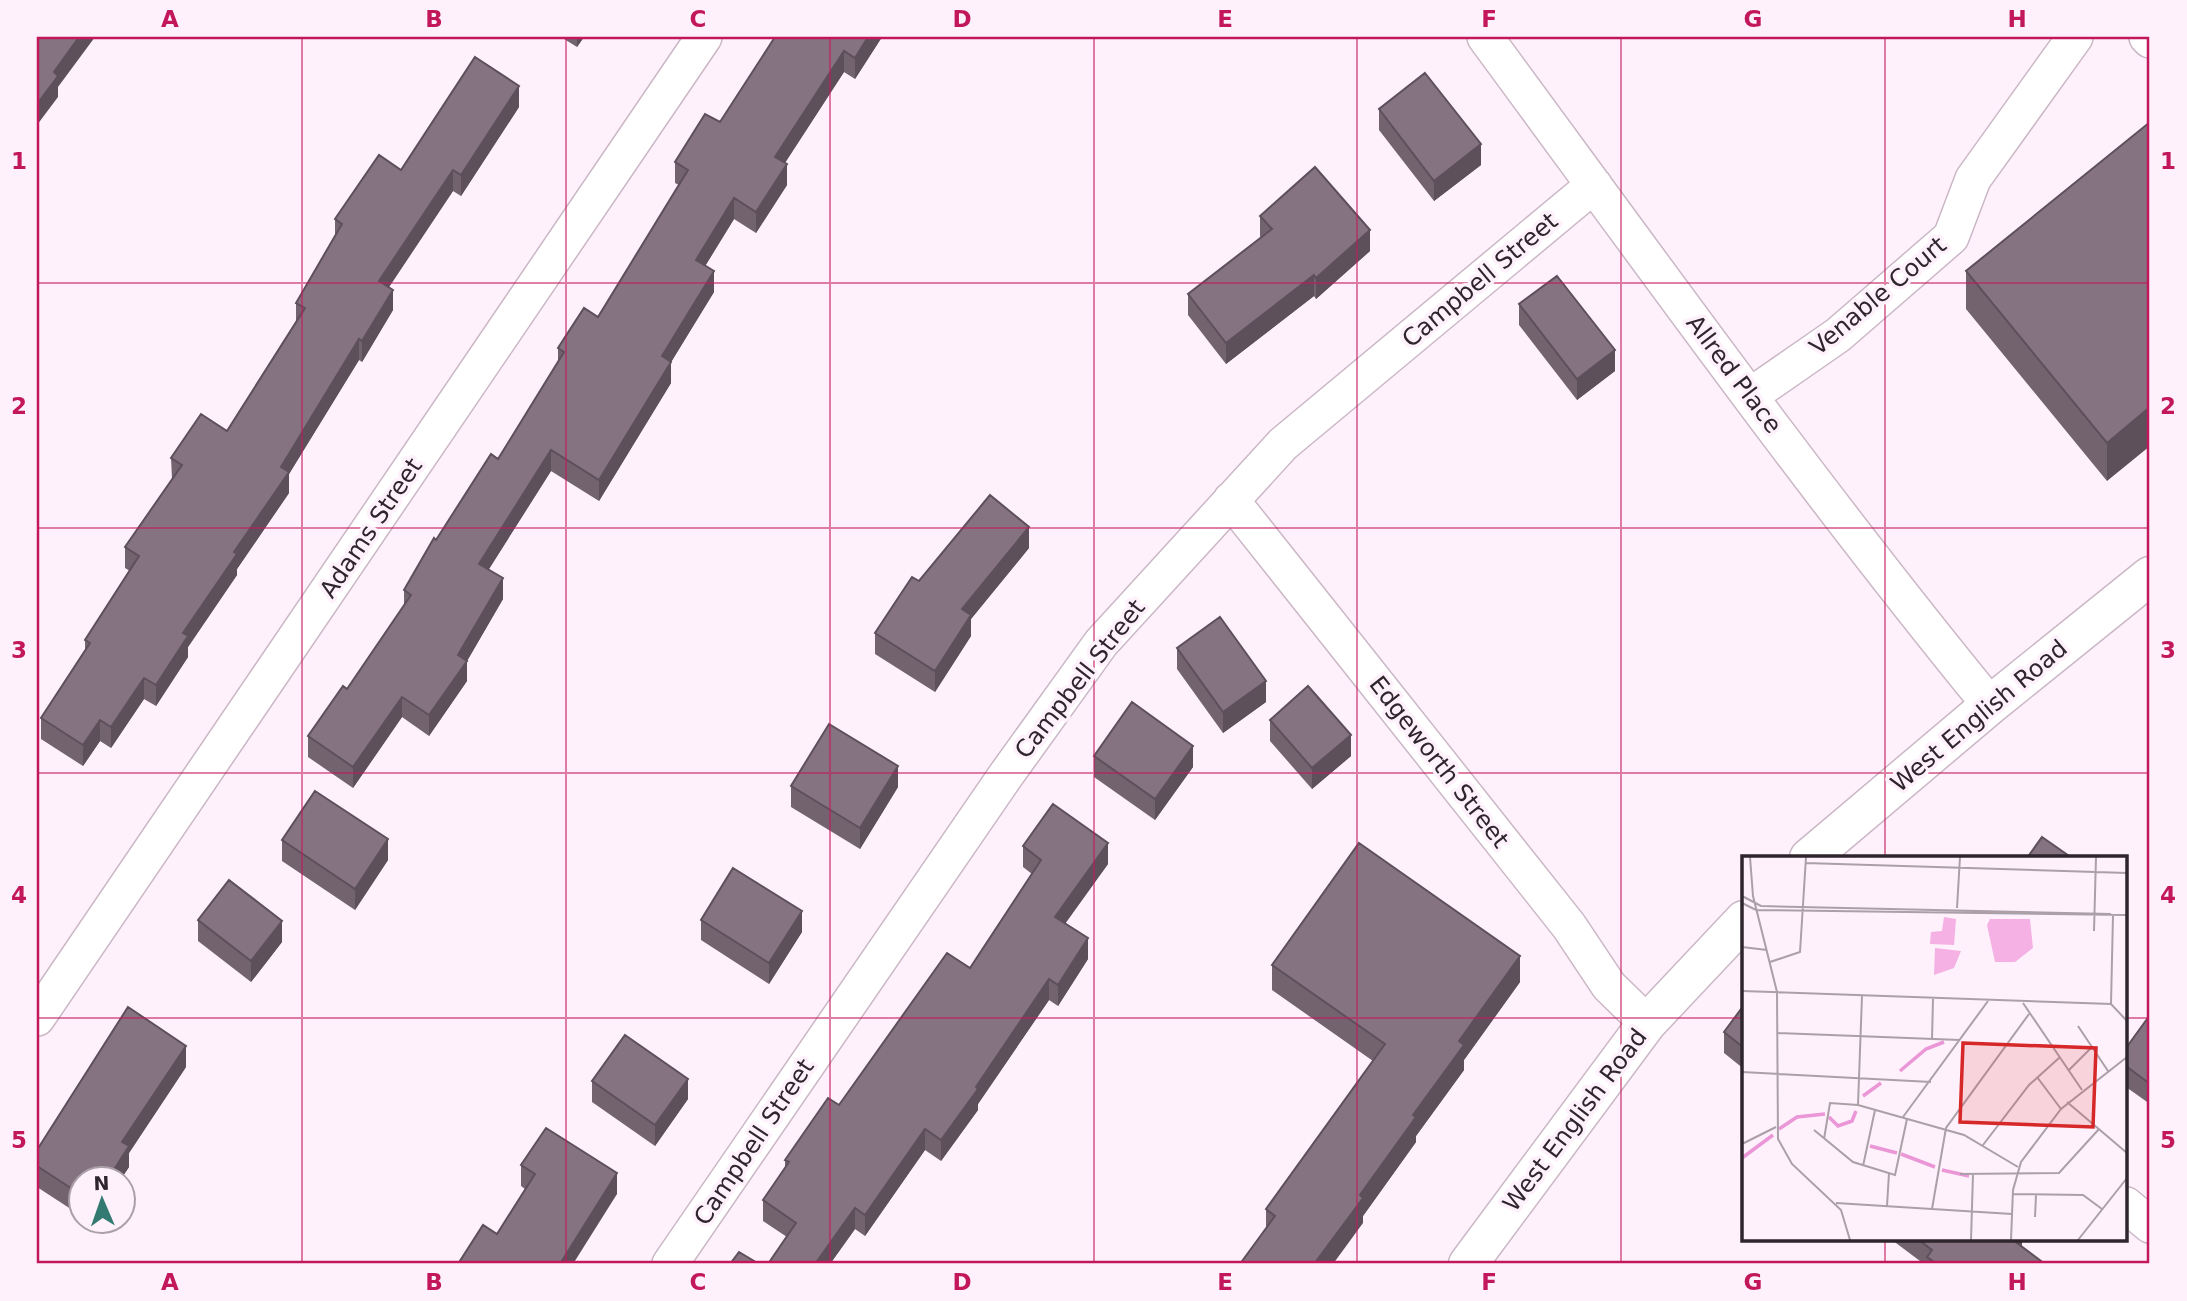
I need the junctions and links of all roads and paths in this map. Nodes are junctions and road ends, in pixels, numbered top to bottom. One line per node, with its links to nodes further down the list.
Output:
1 (704, 37): 11 (street, Adams Street)
2 (1485, 37): 4 (street, Allred Place)
3 (2075, 37): 5 (street, Venable Court)
4 (1594, 185): 5 (street, Allred Place); 6 (street, Campbell Street)
5 (1750, 396): 8 (street, Allred Place)
6 (1231, 500): 12 (street, Edgeworth Street); 15 (street, Campbell Street)
7 (2150, 576): 8 (main road, West English Road)
8 (1990, 705): 9 (main road, West English Road)
9 (1811, 856)
10 (1742, 922): 12 (main road, West English Road)
11 (37, 1018)
12 (1647, 1023): 16 (main road, West English Road)
13 (2128, 1207): 14 (street)
14 (2150, 1224)
15 (670, 1264)
16 (1468, 1264)

